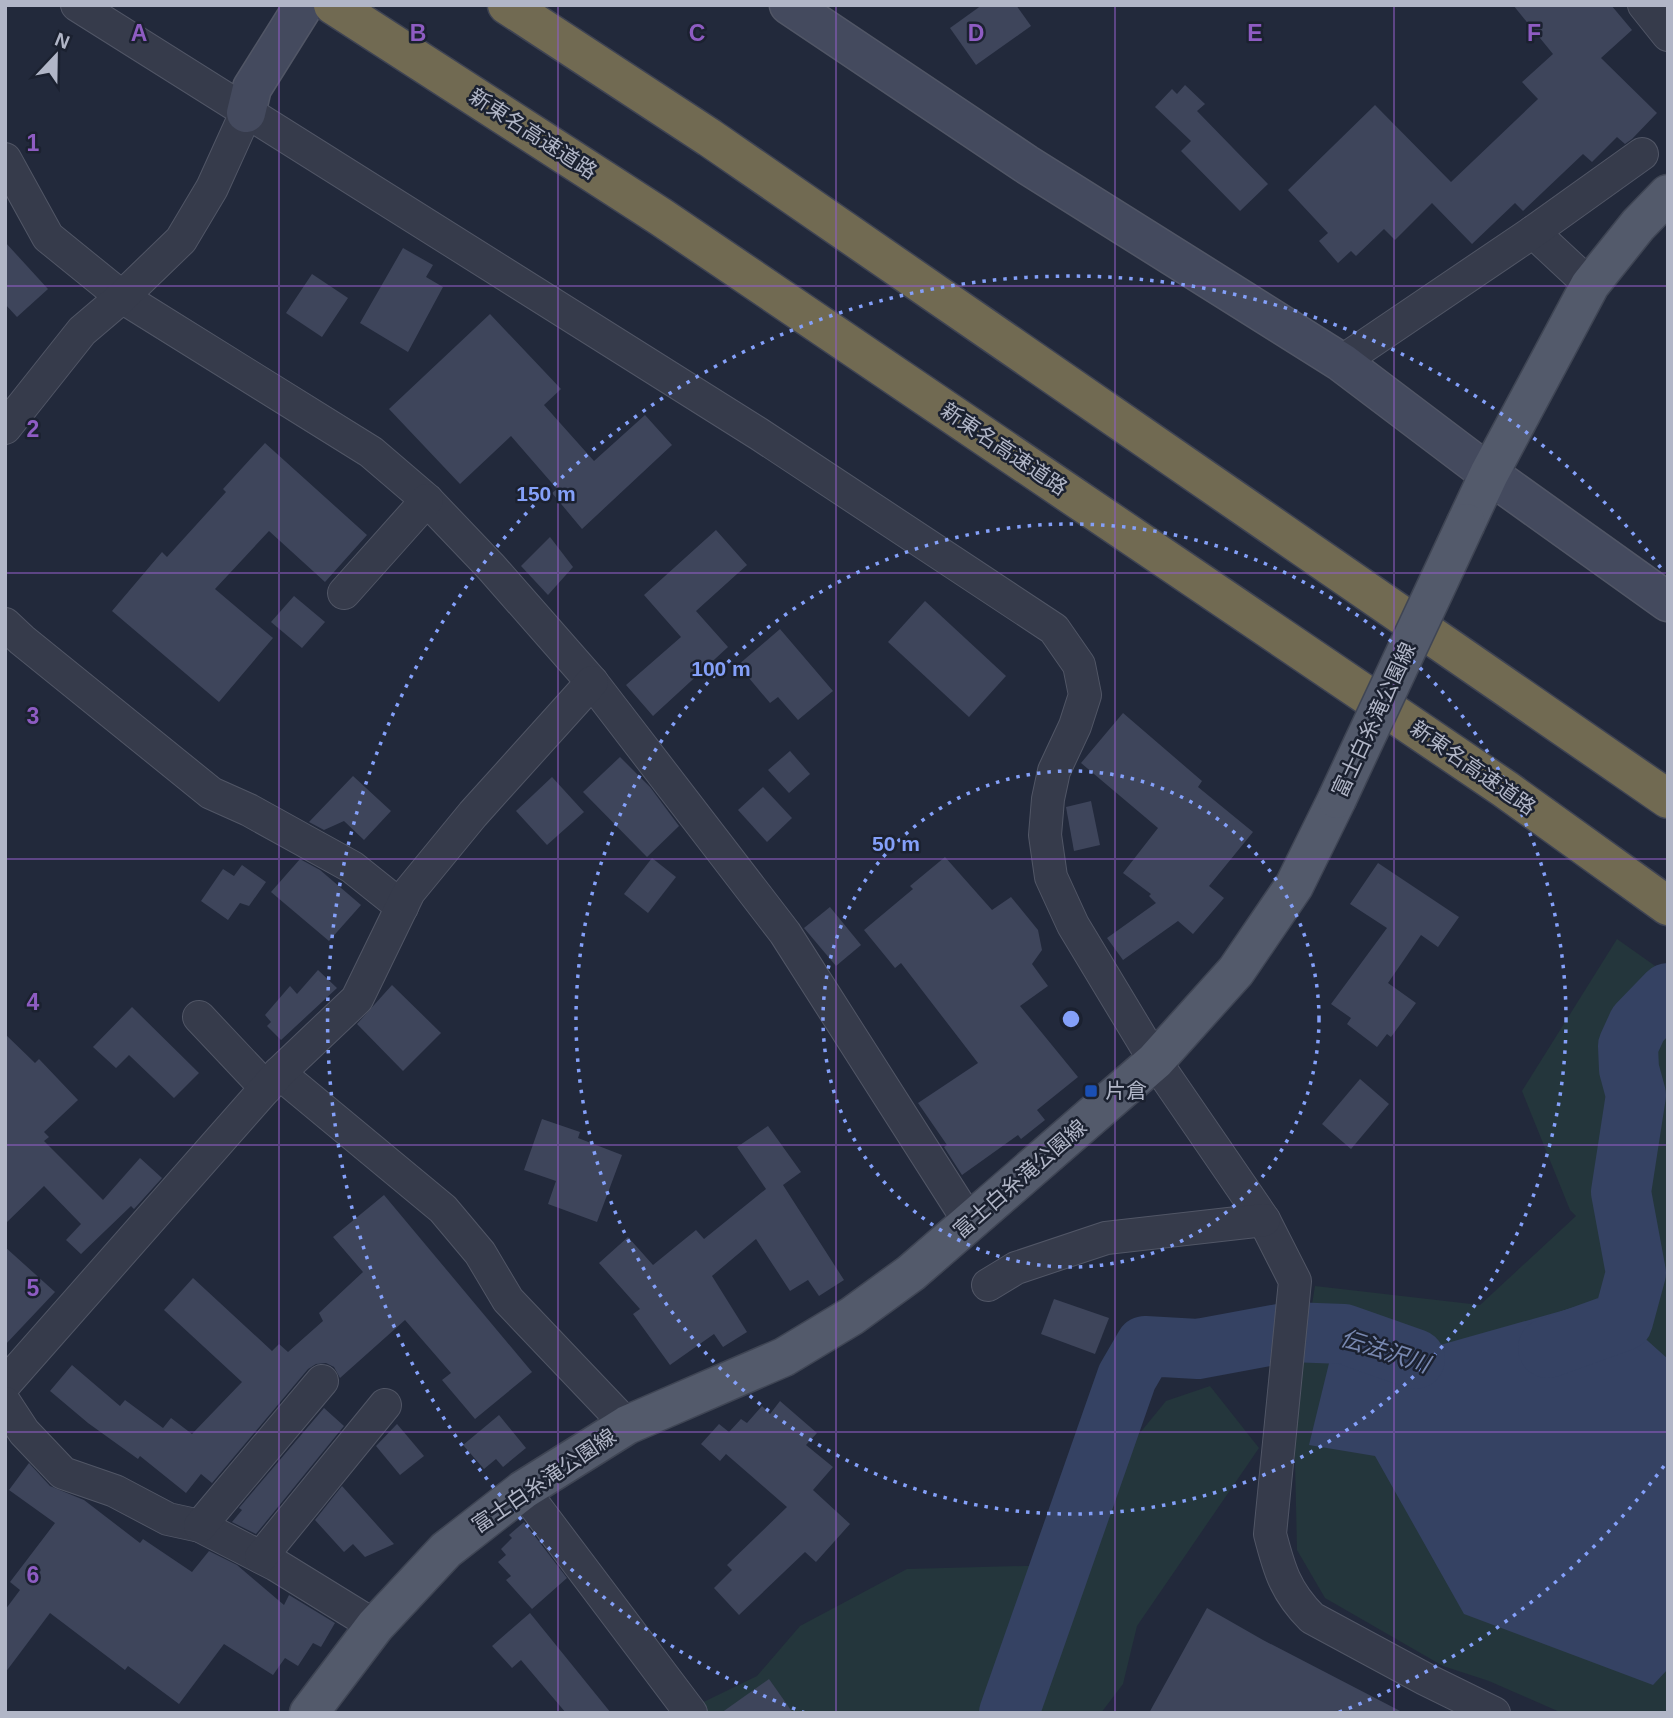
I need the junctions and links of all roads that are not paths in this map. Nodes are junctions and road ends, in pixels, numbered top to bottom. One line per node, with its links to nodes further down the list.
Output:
1 (77, 5): 8 (street)
2 (304, 5): 8 (street)
3 (333, 5): 24 (highway, 新東名高速道路)
4 (507, 5): 23 (highway)
5 (789, 5): 15 (street)
6 (1644, 5): 7 (street)
7 (1668, 35)
8 (249, 100): 14 (street); 27 (street)
9 (1642, 153): 12 (street)
10 (5, 159): 14 (street)
11 (1668, 194): 13 (main road, 富士白糸滝公園線)
12 (1533, 232): 13 (street); 15 (street)
13 (1590, 285): 17 (main road, 富士白糸滝公園線)
14 (122, 297): 16 (street); 18 (street)
15 (1341, 362): 17 (street)
16 (5, 428)
17 (1489, 474): 20 (street); 27 (main road, 富士白糸滝公園線, bridge)
18 (427, 500): 19 (street); 22 (street)
19 (344, 593)
20 (1668, 602)
21 (5, 624): 25 (street)
22 (592, 682): 25 (street); 30 (street)
23 (1668, 799)
24 (1657, 898)
25 (402, 907): 28 (street)
26 (199, 1017): 28 (street)
27 (1155, 1061): 29 (street); 30 (main road, 富士白糸滝公園線)
28 (272, 1081): 33 (street); 36 (street)
29 (1264, 1220): 31 (street); 43 (street)
30 (970, 1223): 36 (main road, 富士白糸滝公園線)
31 (988, 1285)
32 (322, 1381): 38 (street)
33 (5, 1384)
34 (5, 1403): 38 (street)
35 (385, 1405): 39 (street)
36 (627, 1425): 37 (main road, 富士白糸滝公園線)
37 (523, 1490): 40 (main road, 富士白糸滝公園線); 42 (street)
38 (200, 1526): 39 (street)
39 (261, 1558): 40 (street)
40 (374, 1626): 41 (main road, 富士白糸滝公園線)
41 (309, 1713)
42 (691, 1713)
43 (1494, 1713)

